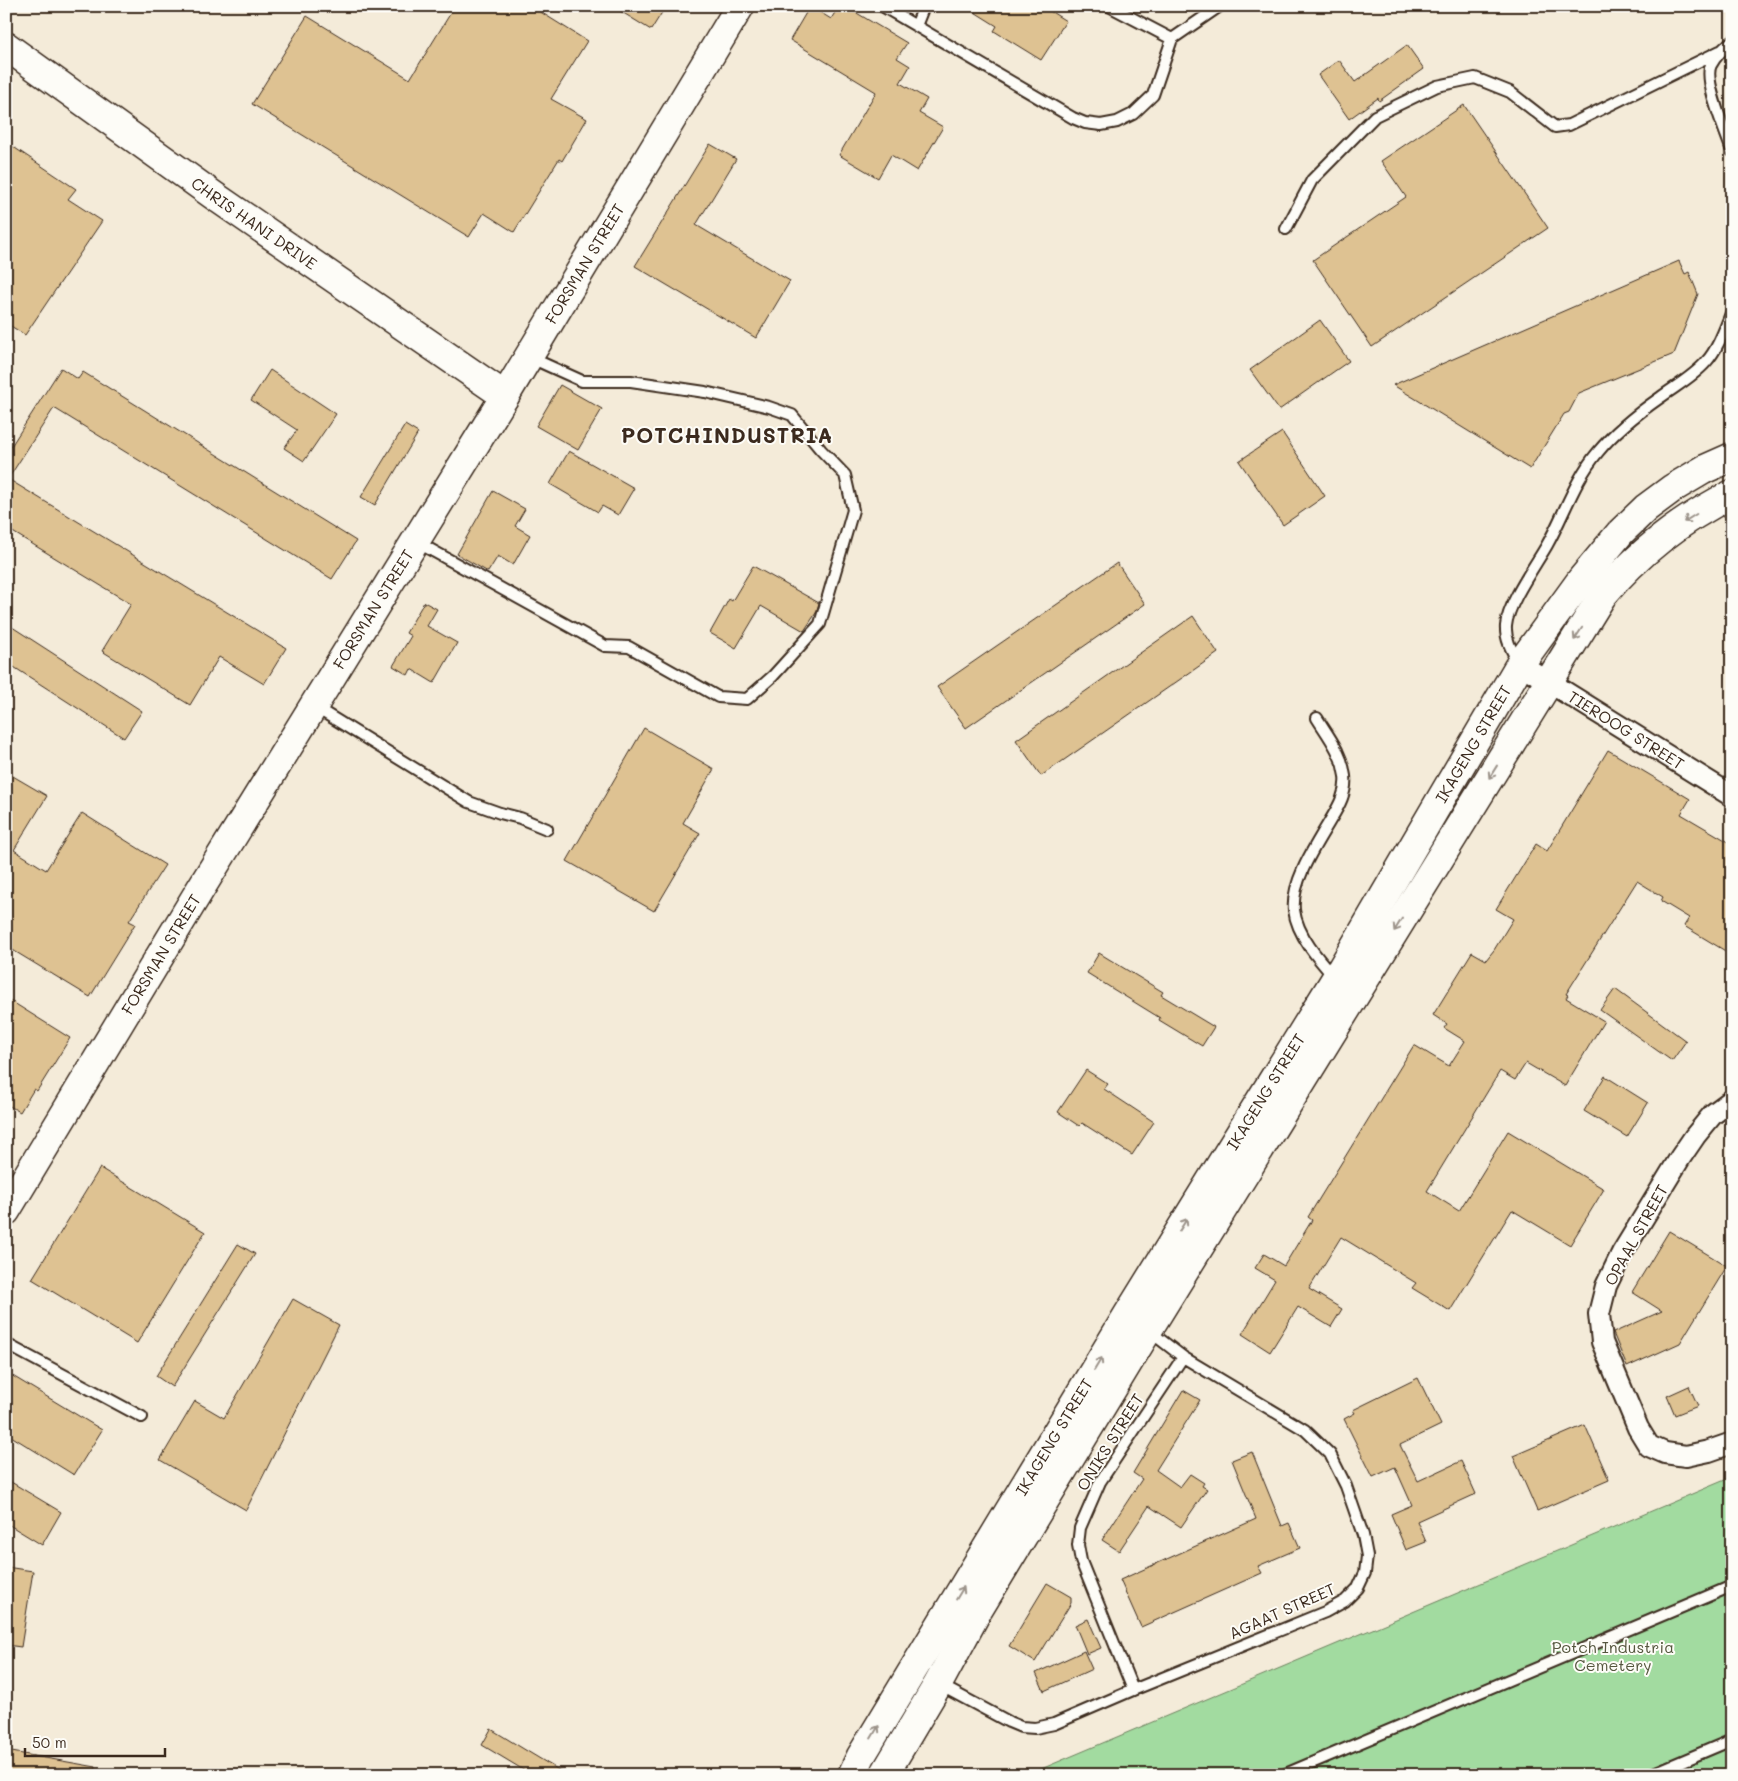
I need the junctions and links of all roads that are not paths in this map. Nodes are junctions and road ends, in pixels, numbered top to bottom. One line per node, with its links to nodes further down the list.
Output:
1 (740, 6): 14 (street, FORSMAN STREET)
2 (882, 6): 6 (lane)
3 (924, 6): 6 (lane)
4 (1109, 6): 7 (lane)
5 (1220, 6): 7 (lane)
6 (916, 26): 7 (lane)
7 (1172, 40)
8 (1732, 41): 10 (lane)
9 (6, 46): 15 (street, CHRIS HANI DRIVE)
10 (1720, 51): 11 (lane); 12 (lane)
11 (1732, 151)
12 (1286, 229)
13 (1732, 311): 19 (lane)
14 (528, 356): 15 (street, FORSMAN STREET); 18 (lane)
15 (505, 396): 18 (street, FORSMAN STREET)
16 (1732, 456): 19 (street, IKAGENG STREET)
17 (1732, 494): 20 (street, IKAGENG STREET, one-way to 20)
18 (414, 541): 21 (street, FORSMAN STREET)
19 (1520, 664): 20 (street, TIEROOG STREET); 25 (street, IKAGENG STREET)
20 (1548, 682): 23 (street, TIEROOG STREET); 26 (street, IKAGENG STREET, one-way to 26)
21 (312, 705): 24 (lane); 29 (street, FORSMAN STREET)
22 (1317, 718): 27 (lane)
23 (1732, 796)
24 (547, 828)
25 (1389, 888): 26 (street); 27 (street, IKAGENG STREET)
26 (1412, 902): 27 (street, IKAGENG STREET, one-way to 27)
27 (1347, 984): 30 (street, IKAGENG STREET)
28 (1732, 1100): 34 (street, OPAAL STREET)
29 (6, 1211)
30 (1137, 1323): 32 (lane, AGAAT STREET); 36 (street, IKAGENG STREET)
31 (6, 1344): 33 (lane)
32 (1183, 1357): 37 (lane, ONIKS STREET); 37 (lane, AGAAT STREET)
33 (142, 1417)
34 (1732, 1443)
35 (1732, 1586): 41 (lane)
36 (926, 1676): 37 (lane, AGAAT STREET); 39 (street, IKAGENG STREET, one-way to 36); 40 (street, IKAGENG STREET)
37 (1133, 1690)
38 (1732, 1740): 42 (lane)
39 (852, 1775)
40 (884, 1775)
41 (1283, 1775)
42 (1649, 1775)

